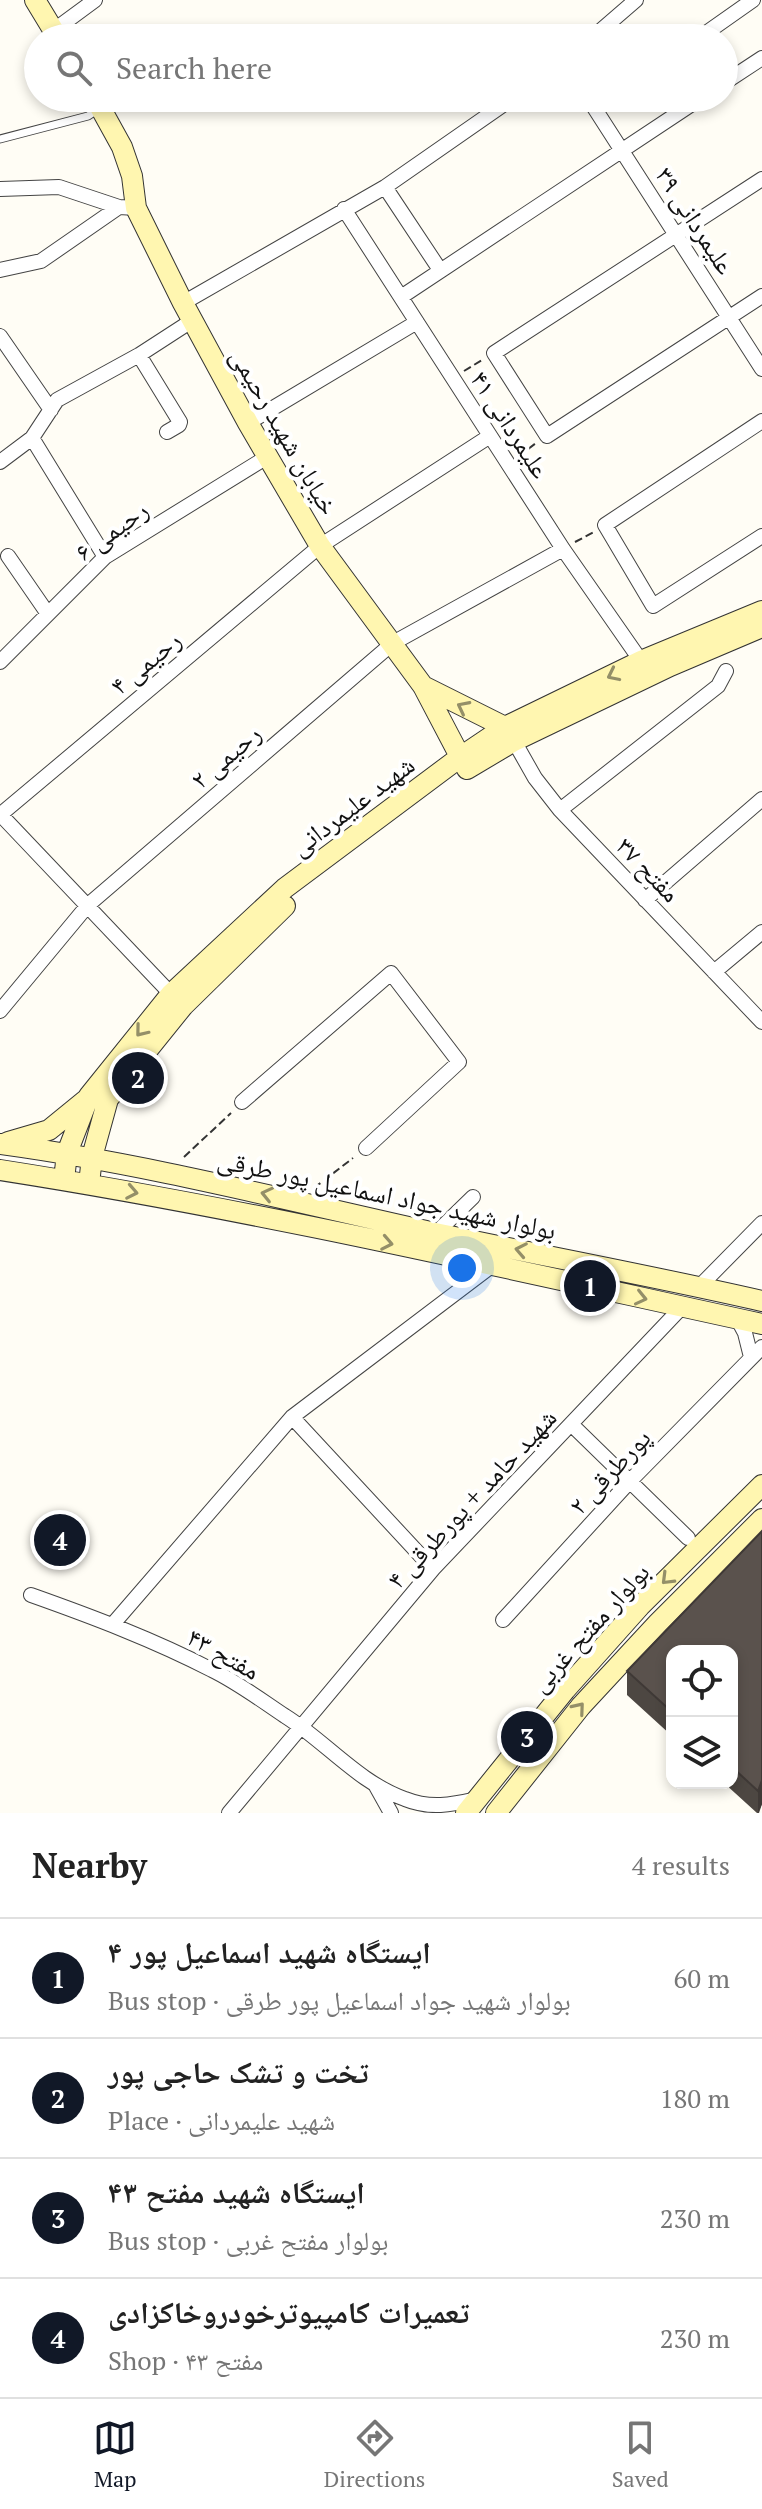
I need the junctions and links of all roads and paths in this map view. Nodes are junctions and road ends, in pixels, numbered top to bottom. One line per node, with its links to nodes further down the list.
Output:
1 (35, 0): 5 (main road)
2 (95, 0): 6 (street)
3 (636, 0): 7 (street)
4 (747, 2): 8 (street)
5 (50, 24)
6 (67, 24)
7 (608, 24)
8 (718, 24)
9 (762, 58): 10 (street)
10 (738, 74)
11 (91, 112): 16 (lane)
12 (103, 112): 21 (main road, خیابان شهید رحیمی)
13 (493, 112): 19 (street)
14 (597, 112): 17 (street, علیمردانی ۳۹)
15 (680, 112): 17 (street)
16 (0, 139)
17 (622, 150): 23 (street, علیمردانی ۳۹); 25 (street)
18 (762, 179): 23 (street)
19 (385, 187): 22 (street); 25 (street)
20 (0, 189): 21 (street)
21 (128, 207): 24 (street); 28 (main road, خیابان شهید رحیمی)
22 (344, 209): 27 (street, علیمردانی ۴۱); 28 (street)
23 (677, 235): 29 (street, علیمردانی ۳۹); 32 (street)
24 (0, 270)
25 (440, 270): 27 (street)
26 (762, 296): 29 (street)
27 (401, 297): 30 (street, علیمردانی ۴۱)
28 (188, 312): 33 (street); 38 (main road, خیابان شهید رحیمی)
29 (730, 318): 34 (street, علیمردانی ۳۹); 41 (street)
30 (417, 322): 35 (street, علیمردانی ۴۱); 38 (street)
31 (0, 336): 36 (street)
32 (494, 353): 35 (path); 41 (street)
33 (139, 355): 36 (street); 39 (street)
34 (762, 369)
35 (453, 378): 40 (street, علیمردانی ۴۱)
36 (51, 410): 42 (street)
37 (762, 421): 46 (street)
38 (248, 423): 43 (main road, خیابان شهید رحیمی)
39 (167, 432)
40 (490, 436): 45 (street, علیمردانی ۴۱); 48 (street, رحیمی ۴)
41 (547, 436): 45 (path)
42 (32, 438): 44 (street); 51 (street)
43 (267, 457): 48 (main road, خیابان شهید رحیمی); 51 (street, رحیمی ۶)
44 (0, 462)
45 (508, 464): 49 (street, علیمردانی ۴۱)
46 (605, 525): 47 (street); 49 (path)
47 (762, 536)
48 (320, 546): 55 (main road, خیابان شهید رحیمی); 64 (street, رحیمی ۴)
49 (563, 549): 55 (street, رحیمی ۲); 57 (street, علیمردانی ۴۱)
50 (8, 556): 53 (street)
51 (105, 557): 53 (street, رحیمی ۶)
52 (762, 611): 57 (main road, شهید علیمردانی)
53 (48, 614): 56 (street, رحیمی ۶)
54 (762, 627): 57 (main road, شهید علیمردانی)
55 (393, 643): 59 (main road, خیابان شهید رحیمی); 66 (street, رحیمی ۲)
56 (0, 662)
57 (644, 669): 60 (main road, شهید علیمردانی)
58 (726, 671): 63 (street)
59 (423, 686): 60 (main road, one-way to 59); 61 (main road, خیابان شهید رحیمی)
60 (509, 734): 61 (main road, شهید علیمردانی); 63 (street, مفتح ۳۷)
61 (463, 764): 69 (main road, شهید علیمردانی)
62 (762, 799): 65 (street)
63 (560, 810): 65 (street, مفتح ۳۷)
64 (0, 814): 66 (street)
65 (645, 900): 68 (street, مفتح ۳۷)
66 (88, 905): 69 (street); 70 (street, رحیمی ۲)
67 (762, 932): 68 (street)
68 (714, 972): 71 (street, مفتح ۳۷)
69 (177, 1000): 72 (main road, شهید علیمردانی, one-way to 72); 77 (main road, شهید علیمردانی)
70 (0, 1011)
71 (762, 1022)
72 (89, 1096): 74 (main road); 76 (main road, شهید علیمردانی)
73 (242, 1102): 75 (street); 79 (path)
74 (1, 1144): 76 (main road, بولوار شهید جواد اسماعیل پور طرقی)
75 (366, 1148): 83 (path)
76 (67, 1153): 77 (main road, بولوار شهید جواد اسماعیل پور طرقی); 80 (main road, شهید علیمردانی)
77 (92, 1157): 79 (main road, بولوار شهید جواد اسماعیل پور طرقی); 81 (main road, شهید علیمردانی)
78 (0, 1170): 80 (main road, بولوار شهید جواد اسماعیل پور طرقی)
79 (168, 1172): 83 (main road, بولوار شهید جواد اسماعیل پور طرقی, one-way to 79)
80 (64, 1180): 81 (main road, بولوار شهید جواد اسماعیل پور طرقی)
81 (89, 1184): 86 (main road, بولوار شهید جواد اسماعیل پور طرقی, one-way to 86)
82 (473, 1197): 85 (street)
83 (297, 1201): 85 (main road, بولوار شهید جواد اسماعیل پور طرقی)
84 (762, 1223): 87 (street)
85 (436, 1233): 87 (main road, بولوار شهید جواد اسماعیل پور طرقی, one-way to 85)
86 (494, 1264): 89 (main road, بولوار شهید جواد اسماعیل پور طرقی, one-way to 89); 93 (street)
87 (700, 1286): 88 (main road, بولوار شهید جواد اسماعیل پور طرقی)
88 (762, 1301)
89 (682, 1307): 90 (main road, بولوار شهید جواد اسماعیل پور طرقی); 94 (street, شهید حامد + پورطرقی ۴)
90 (737, 1318): 91 (main road, بولوار شهید جواد اسماعیل پور طرقی); 92 (street)
91 (762, 1324)
92 (757, 1352): 95 (street, پورطرقی ۲)
93 (292, 1417): 99 (street); 102 (street)
94 (572, 1425): 95 (street); 99 (street, شهید حامد + پورطرقی ۴)
95 (630, 1481): 98 (street); 101 (street, پورطرقی ۲)
96 (762, 1485): 105 (main road, بولوار مفتح غربی, one-way to 105)
97 (762, 1519): 108 (main road, بولوار مفتح غربی, one-way to 97)
98 (688, 1538)
99 (433, 1569): 103 (street, شهید حامد + پورطرقی ۴)
100 (31, 1595): 102 (street, مفتح ۴۳)
101 (503, 1620)
102 (113, 1624): 103 (street, مفتح ۴۳)
103 (302, 1726): 104 (street, مفتح ۴۳); 106 (street, شهید حامد + پورطرقی ۴)
104 (376, 1786): 105 (street); 107 (street)
105 (471, 1806)
106 (229, 1813)
107 (391, 1813)
108 (496, 1813)

